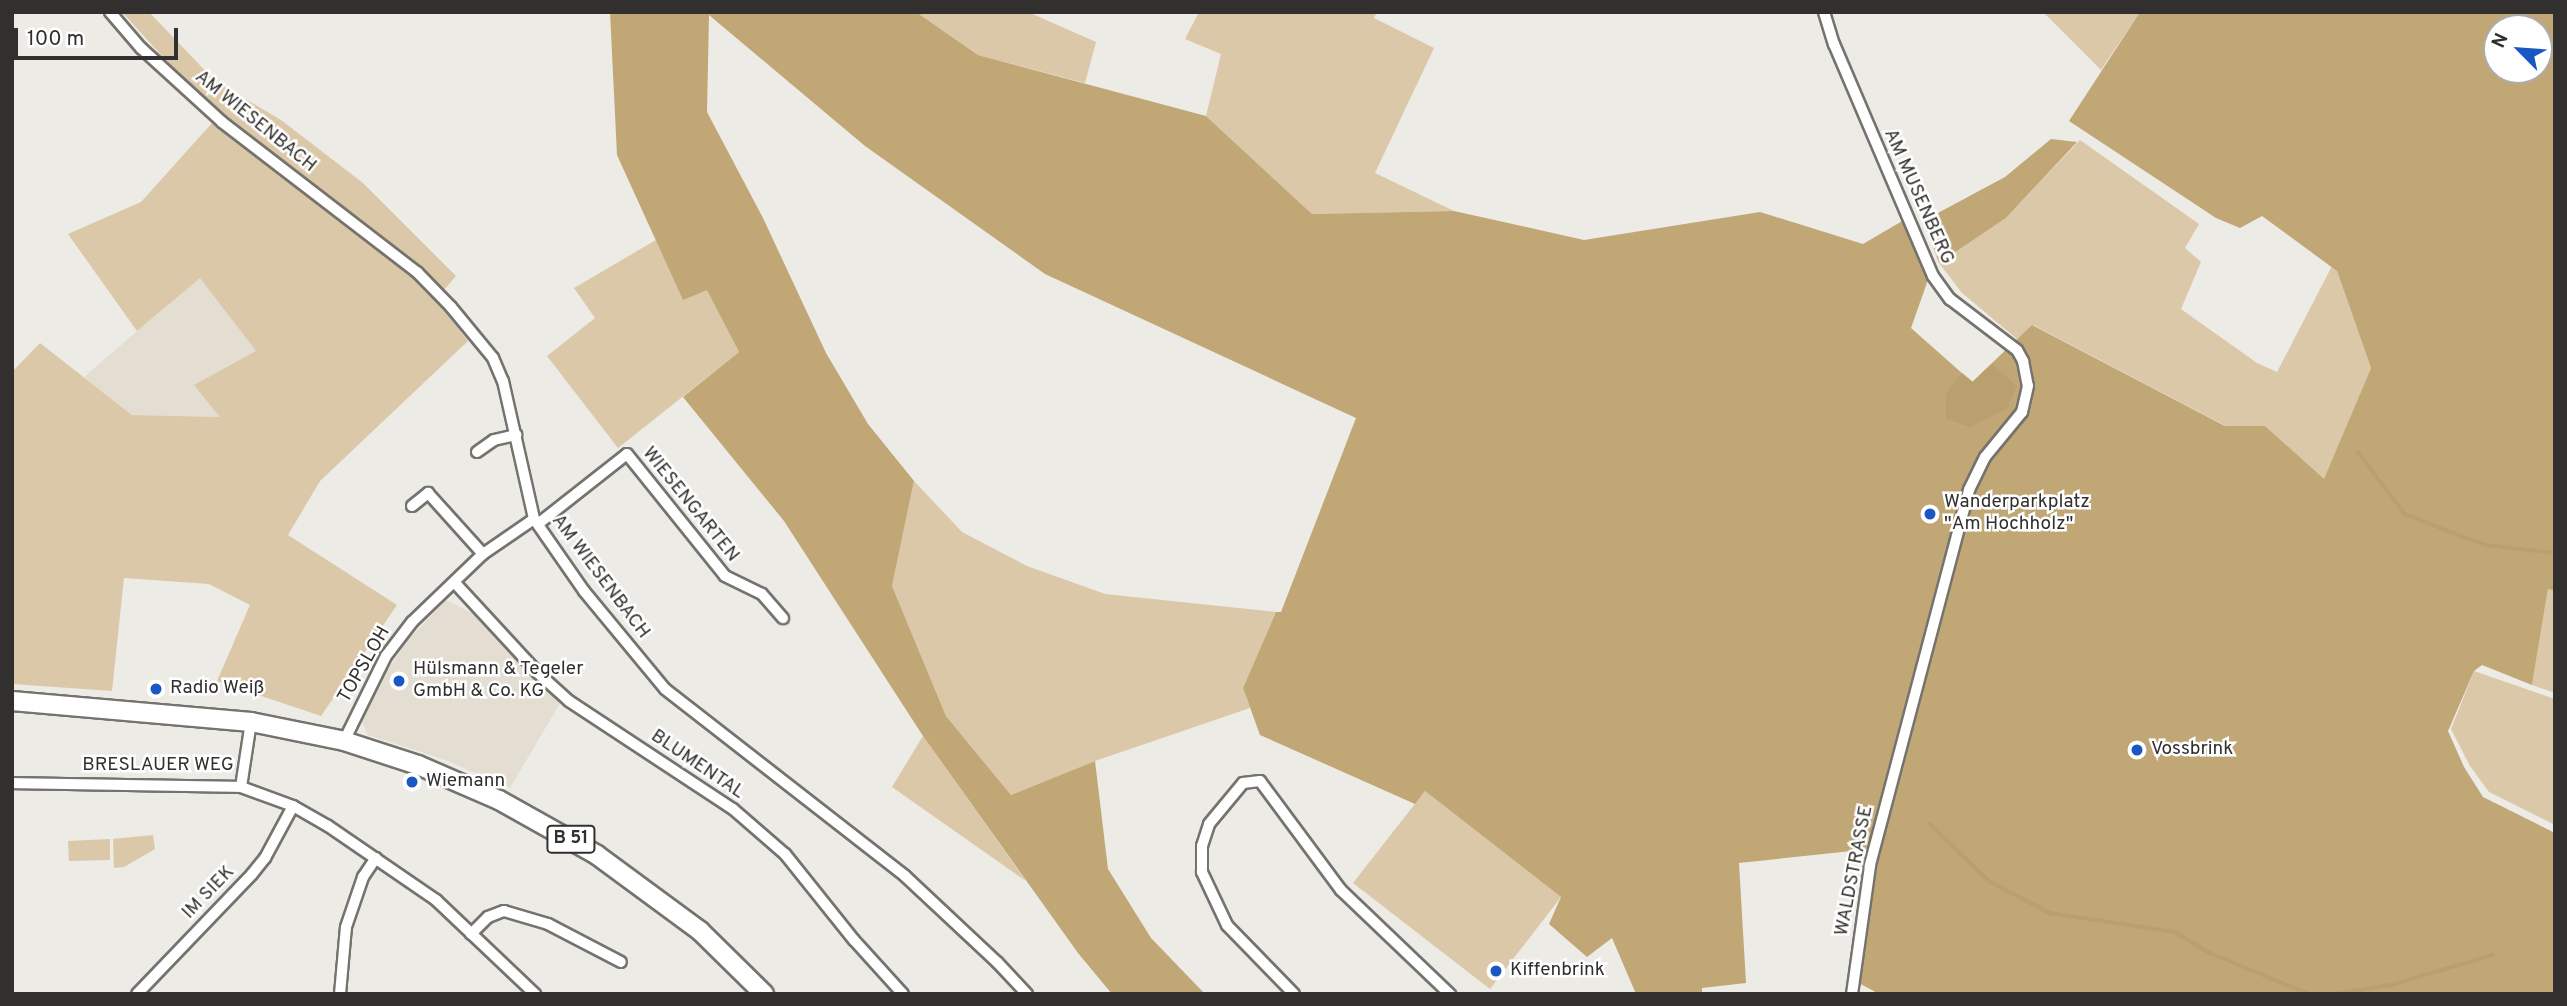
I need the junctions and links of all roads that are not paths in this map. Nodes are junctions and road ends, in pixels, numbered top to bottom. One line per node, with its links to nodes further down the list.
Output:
1 (110, 12): 3 (street, AM WIESENBACH)
2 (1824, 12): 13 (street, AM MUSENBERG)
3 (516, 435): 4 (street); 6 (street, AM WIESENBACH)
4 (477, 452)
5 (412, 506): 7 (street)
6 (536, 522): 7 (street, TOPSLOH); 9 (street, WIESENGARTEN); 25 (street, AM WIESENBACH)
7 (483, 554): 8 (street, TOPSLOH)
8 (454, 583): 12 (street, TOPSLOH); 24 (street, BLUMENTAL)
9 (783, 618)
10 (12, 701): 11 (main road, B 51)
11 (251, 722): 12 (main road, B 51); 15 (street, BRESLAUER WEG)
12 (344, 741): 23 (main road, B 51)
13 (1897, 756): 28 (street, WALDSTRASSE)
14 (12, 783): 15 (street, BRESLAUER WEG)
15 (241, 787): 16 (street)
16 (293, 806): 17 (street); 20 (street, IM SIEK)
17 (376, 858): 18 (street); 21 (street)
18 (471, 934): 19 (street); 22 (street)
19 (621, 962)
20 (137, 994)
21 (340, 994)
22 (535, 994)
23 (764, 994)
24 (903, 994)
25 (1027, 994)
26 (1294, 994): 27 (street)
27 (1450, 994)
28 (1852, 994)

